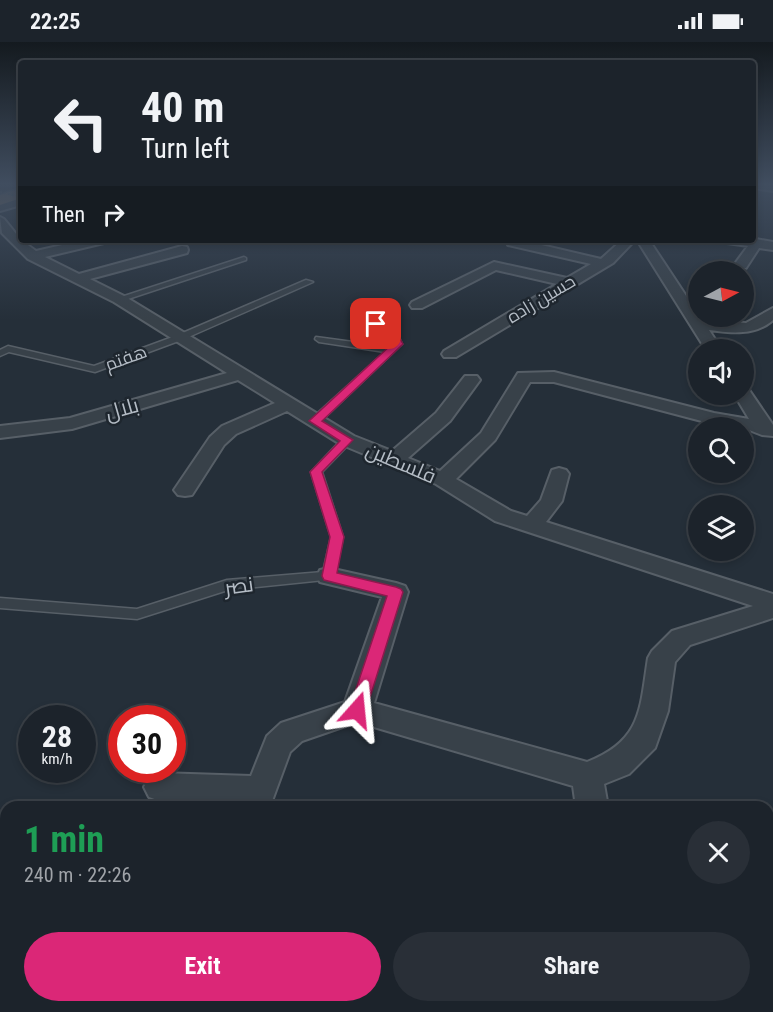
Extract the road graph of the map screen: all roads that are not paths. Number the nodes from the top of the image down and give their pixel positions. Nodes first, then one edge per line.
1 (23, 243) edge
2 (87, 243) edge
3 (516, 243) edge
4 (626, 243) edge
5 (645, 243) edge
6 (756, 243) joint
7 (773, 246) edge
8 (182, 250) dead end
9 (33, 256) junction
10 (244, 259) dead end
11 (744, 261) edge
12 (603, 263) junction
13 (78, 278) junction
14 (309, 282) dead end
15 (568, 283) junction
16 (119, 299) junction
17 (417, 305) dead end
18 (688, 309) edge
19 (773, 312) edge
20 (359, 313) dead end
21 (754, 325) edge
22 (722, 327) edge
23 (751, 327) edge
24 (181, 337) junction
25 (320, 339) dead end
26 (391, 350) junction
27 (0, 353) edge
28 (450, 354) dead end
29 (241, 374) junction
30 (471, 380) dead end
31 (288, 404) junction
32 (750, 405) edge
33 (315, 421) junction
34 (768, 430) edge
35 (0, 432) edge
36 (347, 440) junction
37 (394, 460) junction
38 (559, 474) dead end
39 (443, 480) junction
40 (185, 490) dead end
41 (532, 525) junction
42 (329, 576) junction
43 (0, 603) edge
44 (773, 603) edge
45 (773, 609) edge
46 (357, 710) junction
47 (586, 776) junction
48 (160, 787) dead end
49 (591, 801) edge

1 - 9 street, فلسطین
2 - 9 street
3 - 12 street
4 - 12 street, حسین زاده
5 - 18 street
6 - 7 street
6 - 11 street
8 - 13 street
9 - 13 street, فلسطین
10 - 16 lane
12 - 15 street, حسین زاده
13 - 16 street, فلسطین
14 - 24 lane, هفتم
15 - 17 street
15 - 28 street, حسین زاده
16 - 24 street, فلسطین
19 - 21 street
20 - 26 lane
22 - 23 street
24 - 27 lane, هفتم
24 - 29 street, فلسطین
25 - 26 lane
26 - 33 lane
29 - 31 street, فلسطین
29 - 35 street, بلال
30 - 37 street
31 - 33 street, فلسطین
31 - 40 street
32 - 34 street
33 - 36 street, فلسطین
34 - 39 street
36 - 37 street, فلسطین
36 - 42 lane
37 - 39 street, فلسطین
38 - 41 street
39 - 41 street, فلسطین
41 - 44 street, فلسطین
42 - 43 lane, نصر
42 - 46 street
45 - 47 street
46 - 47 street
46 - 48 street
47 - 49 street

